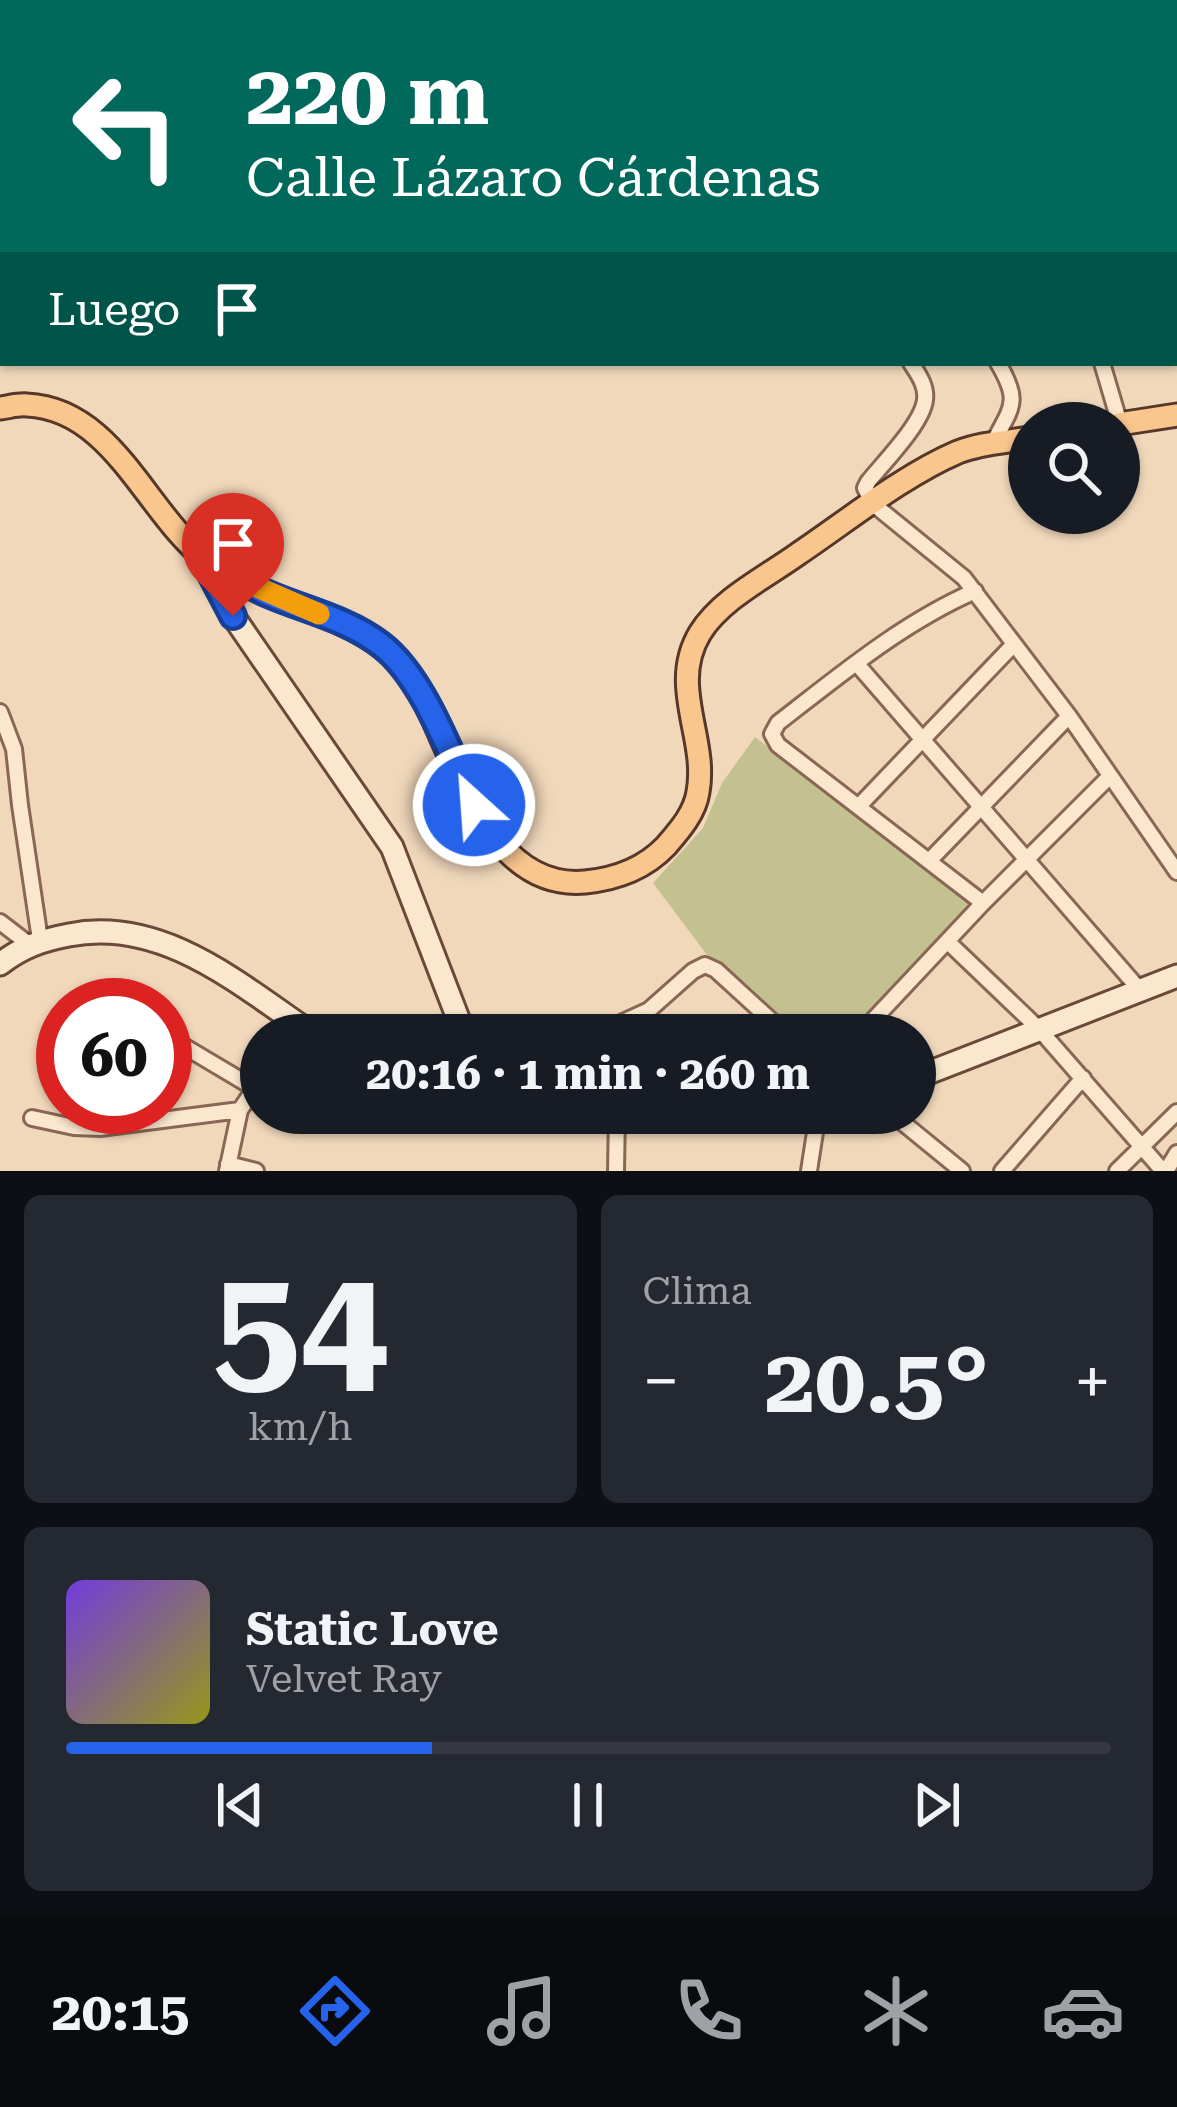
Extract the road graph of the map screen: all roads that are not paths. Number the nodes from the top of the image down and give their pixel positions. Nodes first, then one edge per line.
1 (913, 366) edge
2 (999, 366) edge
3 (1103, 366) edge
4 (1113, 402) edge
5 (0, 408) edge
6 (1177, 415) edge
7 (1140, 421) edge
8 (1008, 441) edge
9 (993, 443) junction
10 (872, 503) junction
11 (202, 557) junction
12 (975, 591) junction
13 (1014, 644) junction
14 (857, 664) junction
15 (0, 712) edge
16 (1069, 716) junction
17 (921, 738) junction
18 (14, 748) junction
19 (0, 758) edge
20 (1110, 776) junction
21 (859, 806) junction
22 (981, 806) junction
23 (1027, 860) junction
24 (929, 861) junction
25 (1177, 872) edge
26 (983, 903) junction
27 (0, 922) edge
28 (35, 942) junction
29 (948, 942) junction
30 (0, 964) edge
31 (1177, 976) edge
32 (1139, 989) junction
33 (283, 1014) edge
34 (456, 1014) edge
35 (640, 1014) edge
36 (764, 1014) edge
37 (879, 1014) edge
38 (1040, 1029) junction
39 (192, 1051) edge
40 (936, 1070) edge
41 (240, 1076) edge
42 (1083, 1078) junction
43 (240, 1110) joint
44 (1177, 1112) edge
45 (32, 1118) dead end
46 (617, 1134) edge
47 (815, 1134) edge
48 (917, 1134) edge
49 (1141, 1145) junction
50 (1177, 1153) edge
51 (228, 1167) edge
52 (256, 1171) edge
53 (616, 1171) edge
54 (809, 1171) edge
55 (962, 1171) edge
56 (1002, 1171) edge
57 (1117, 1171) edge
58 (1164, 1171) edge

1 - 10 street
2 - 9 street
3 - 4 street
5 - 11 main road
6 - 7 main road
8 - 9 main road
9 - 10 main road
10 - 11 main road
10 - 12 street
11 - 34 street
12 - 13 street
12 - 14 street
13 - 16 street
13 - 17 street
14 - 17 street
14 - 21 street
15 - 18 street
16 - 20 street
16 - 22 street
17 - 21 street
17 - 22 street
18 - 19 street
18 - 28 street
20 - 23 street
20 - 25 street
21 - 24 street
22 - 23 street
22 - 24 street
23 - 26 street
23 - 32 street
24 - 26 street
26 - 29 street
27 - 28 street
28 - 30 street
28 - 33 street
29 - 37 street
29 - 38 street
31 - 32 street
32 - 38 street
35 - 36 street
38 - 40 street
38 - 42 street
39 - 41 street
42 - 49 street
42 - 56 street
43 - 45 street
43 - 51 street
44 - 49 street
46 - 53 street
47 - 54 street
48 - 55 street
49 - 57 street
49 - 58 street
50 - 58 street
51 - 52 street

